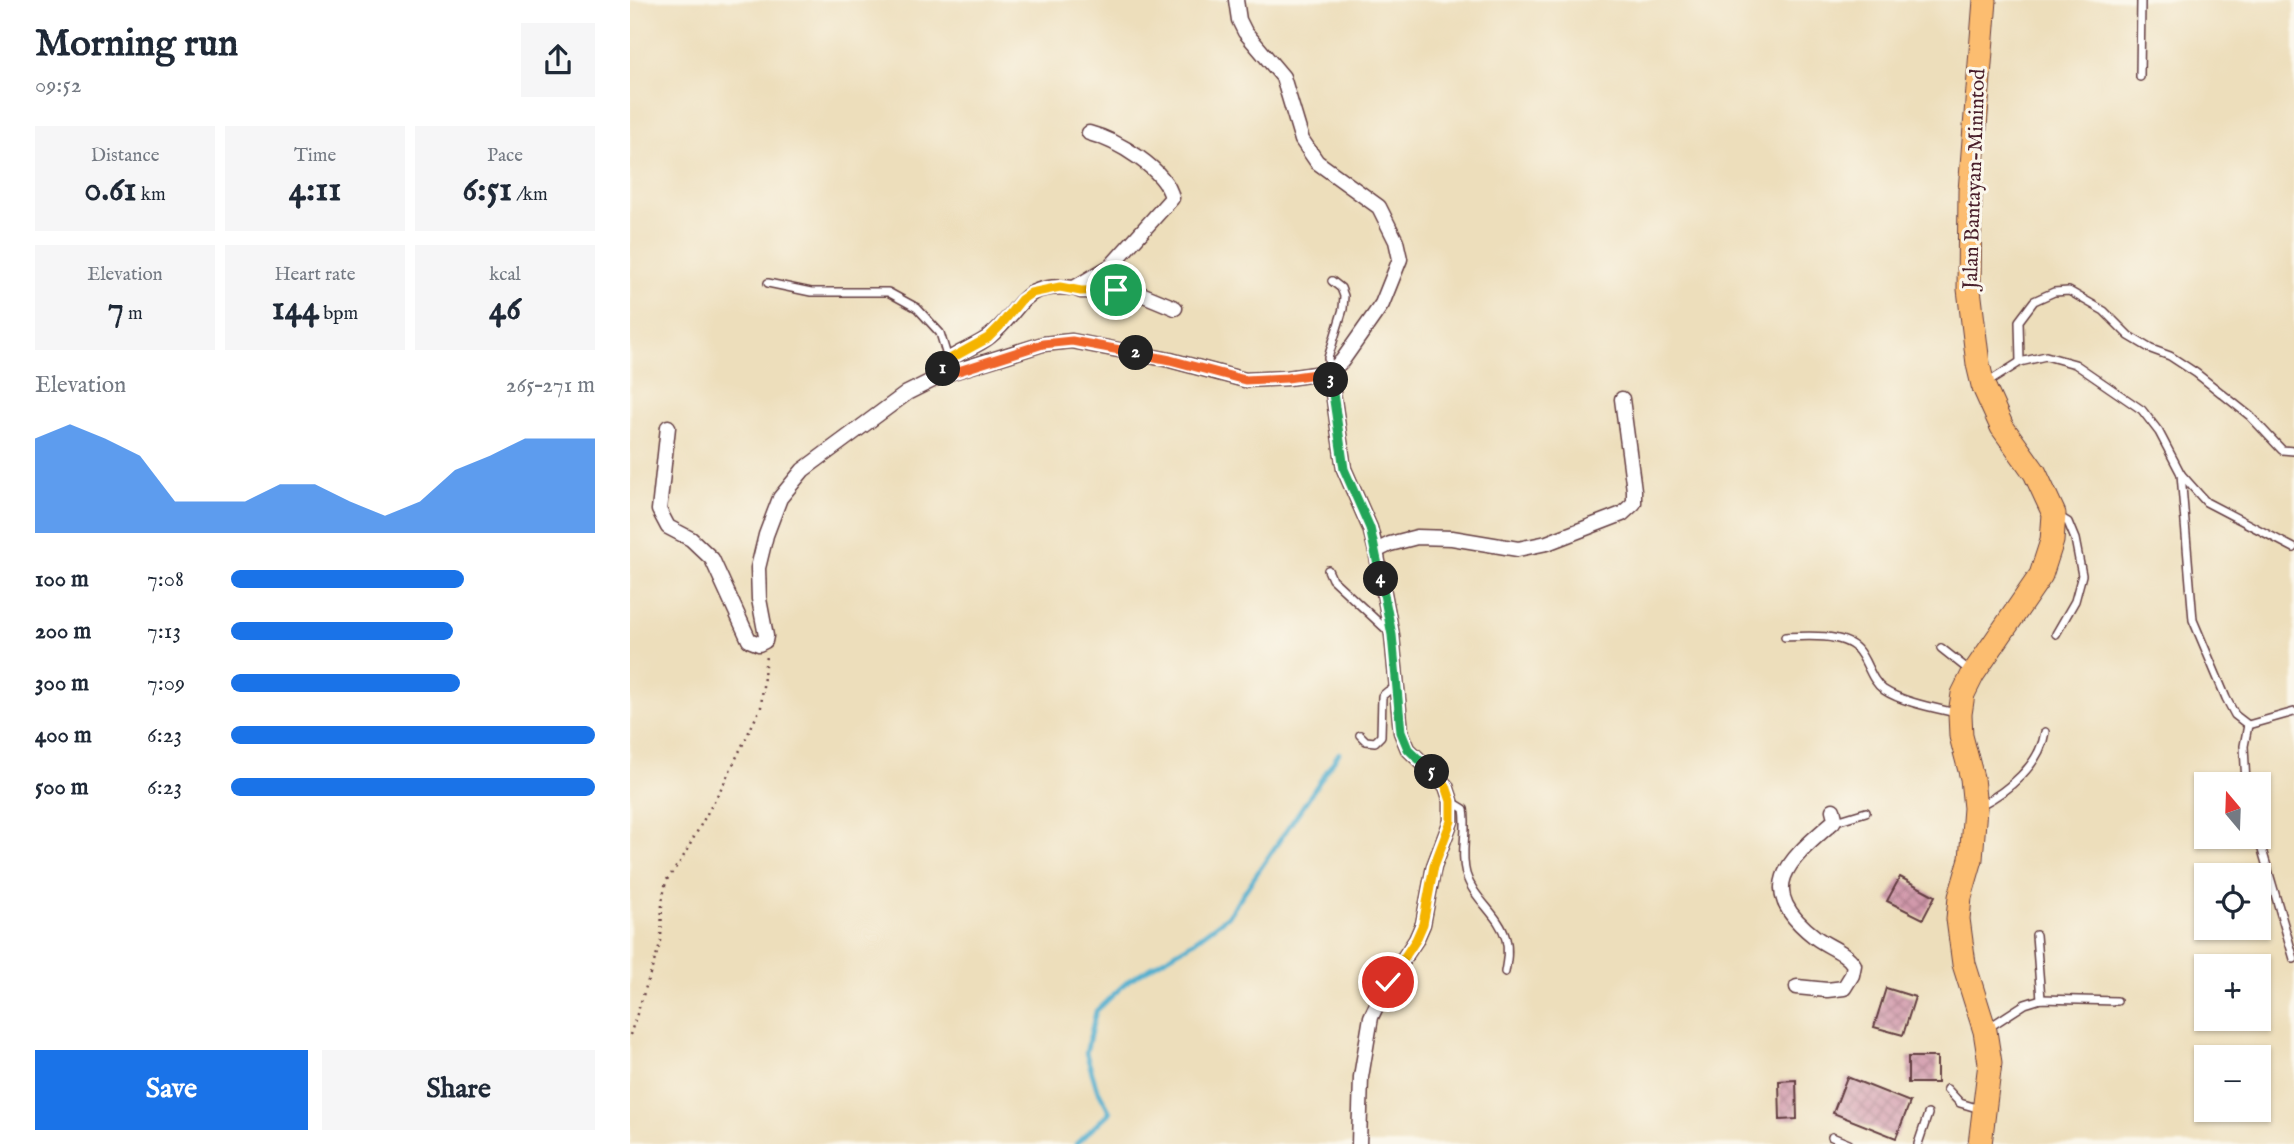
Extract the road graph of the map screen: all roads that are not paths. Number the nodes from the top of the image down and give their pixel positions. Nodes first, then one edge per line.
1 (1236, 0) edge
2 (1986, 0) edge
3 (2141, 0) edge
4 (2140, 77) dead end
5 (1089, 133) dead end
6 (1332, 281) dead end
7 (768, 283) dead end
8 (1074, 288) junction
9 (1175, 308) dead end
10 (948, 360) junction
11 (2020, 362) junction
12 (1330, 372) junction
13 (943, 376) junction
14 (1983, 385) junction
15 (1622, 399) dead end
16 (668, 427) dead end
17 (2294, 452) edge
18 (2181, 474) junction
19 (2054, 513) junction
20 (2294, 548) edge
21 (1376, 551) junction
22 (1328, 570) dead end
23 (2056, 634) dead end
24 (1392, 635) junction
25 (1785, 637) dead end
26 (1941, 648) dead end
27 (1973, 674) junction
28 (1397, 688) junction
29 (2294, 712) edge
30 (1960, 714) junction
31 (2248, 724) junction
32 (2045, 732) dead end
33 (1360, 735) dead end
34 (2246, 772) edge
35 (1451, 801) junction
36 (1975, 808) junction
37 (1866, 812) dead end
38 (1833, 816) joint
39 (2263, 849) edge
40 (2036, 935) dead end
41 (2294, 959) edge
42 (1505, 972) dead end
43 (1797, 987) dead end
44 (2041, 999) junction
45 (2117, 1001) dead end
46 (1985, 1031) junction
47 (1947, 1089) dead end
48 (1984, 1110) junction
49 (1928, 1114) dead end
50 (1832, 1137) dead end
51 (1359, 1144) edge
52 (1849, 1144) edge
53 (1918, 1144) edge
54 (1980, 1144) edge

1 - 12 street
2 - 14 main road, Jalan Bantayan-Minintod
3 - 4 lane
5 - 8 street
6 - 12 lane
7 - 10 lane
8 - 9 street
8 - 10 street
10 - 13 street
11 - 14 lane
11 - 17 lane
11 - 18 lane
12 - 13 street
12 - 21 street
13 - 16 street
14 - 19 main road, Jalan Bantayan-Minintod
15 - 21 street
18 - 20 lane
18 - 31 lane
19 - 23 lane
19 - 27 main road
21 - 24 street
22 - 24 lane
24 - 28 street
25 - 30 lane
26 - 27 lane
27 - 30 main road
28 - 33 lane
28 - 35 street
29 - 31 lane
30 - 36 main road
31 - 34 lane
32 - 36 lane
35 - 42 lane
35 - 51 street
36 - 46 main road
37 - 38 lane
38 - 43 street
39 - 41 lane
40 - 44 lane
44 - 45 lane
44 - 46 lane
46 - 48 main road
47 - 48 lane
48 - 54 main road
49 - 53 lane
50 - 52 lane

